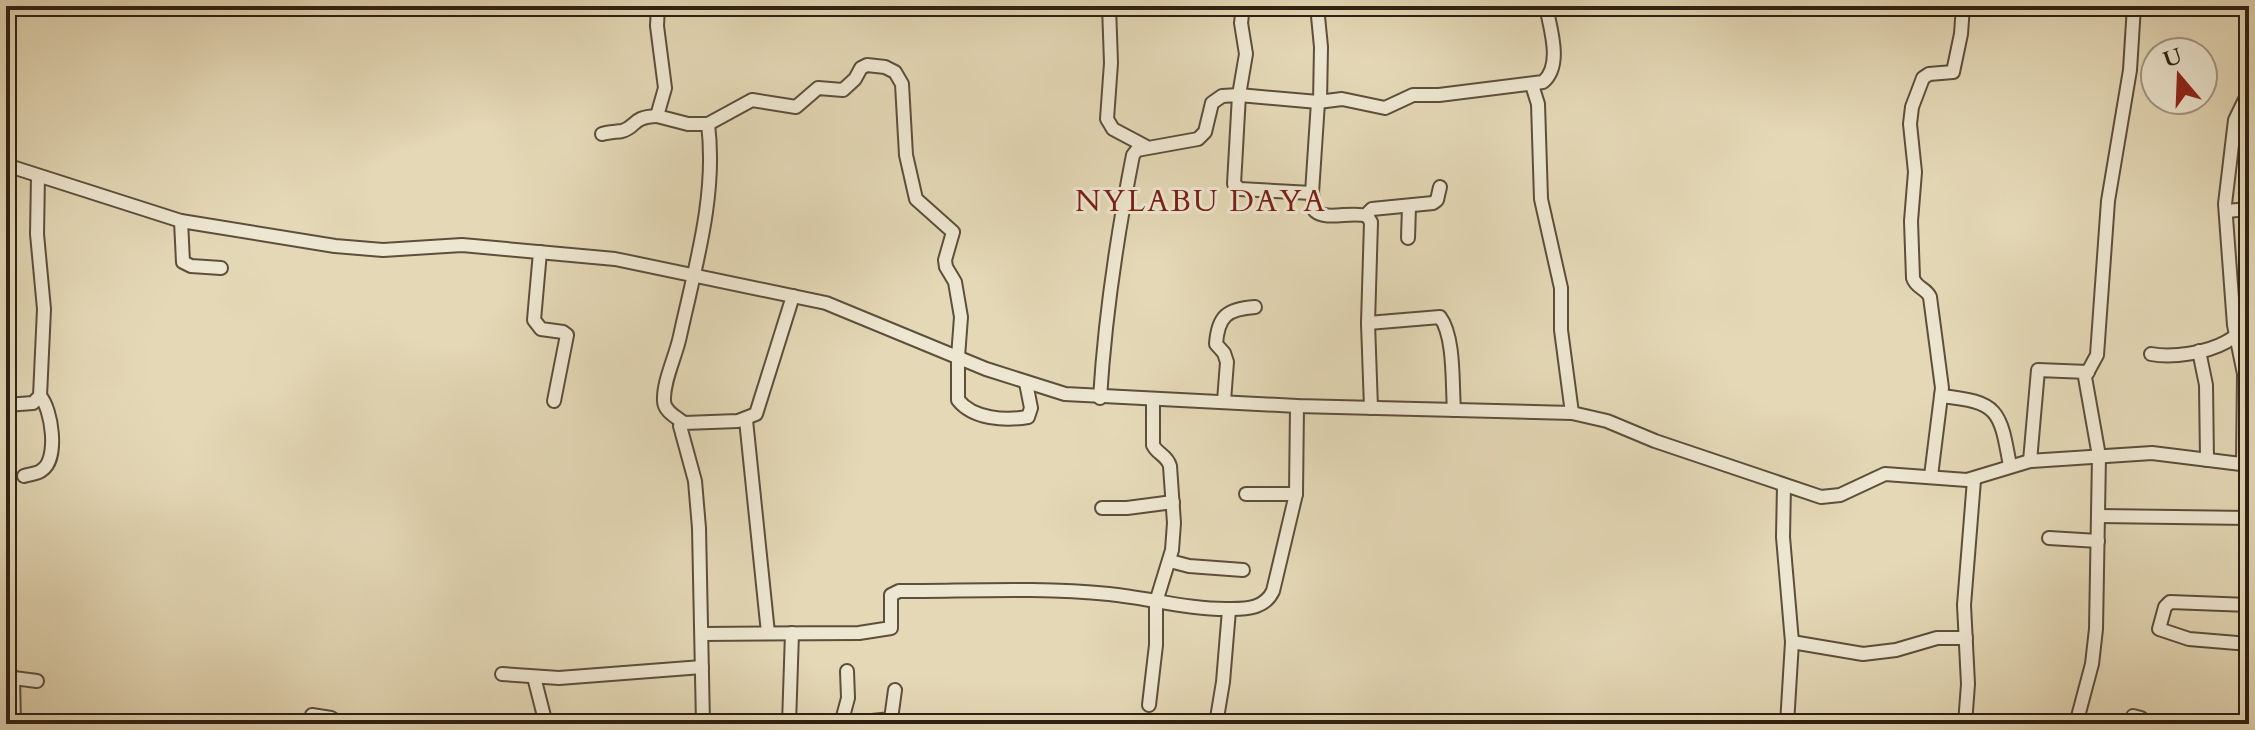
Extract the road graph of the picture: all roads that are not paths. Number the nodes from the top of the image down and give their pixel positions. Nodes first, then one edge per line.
1 (658, 6) edge
2 (1109, 6) edge
3 (1243, 6) edge
4 (1317, 6) edge
5 (1546, 6) edge
6 (1963, 6) edge
7 (2134, 6) edge
8 (1532, 85) junction
9 (2249, 91) edge
10 (1239, 95) junction
11 (1319, 102) junction
12 (657, 116) junction
13 (708, 124) junction
14 (602, 134) dead end
15 (1145, 146) junction
16 (6, 165) edge
17 (38, 176) junction
18 (1440, 187) dead end
19 (1312, 193) junction
20 (1409, 206) junction
21 (2249, 209) edge
22 (2226, 211) junction
23 (1366, 215) junction
24 (181, 221) junction
25 (1408, 238) dead end
26 (540, 252) junction
27 (221, 268) dead end
28 (694, 277) junction
29 (793, 296) junction
30 (1255, 307) dead end
31 (1368, 323) junction
32 (2242, 333) edge
33 (2199, 351) junction
34 (2151, 354) dead end
35 (958, 357) junction
36 (2246, 361) edge
37 (2088, 372) junction
38 (1026, 383) junction
39 (40, 396) junction
40 (1941, 396) junction
41 (1100, 398) junction
42 (1153, 400) junction
43 (554, 401) dead end
44 (1224, 401) junction
45 (6, 405) edge
46 (1297, 406) junction
47 (1371, 408) junction
48 (1454, 410) junction
49 (1572, 413) junction
50 (746, 420) junction
51 (684, 423) junction
52 (2099, 456) junction
53 (2207, 460) junction
54 (2030, 461) junction
55 (2246, 464) edge
56 (2010, 466) junction
57 (24, 476) dead end
58 (1931, 476) junction
59 (1974, 480) junction
60 (1784, 485) junction
61 (1246, 494) dead end
62 (1296, 494) junction
63 (1173, 502) junction
64 (1102, 508) dead end
65 (2099, 516) junction
66 (2249, 518) edge
67 (2049, 538) dead end
68 (2098, 541) junction
69 (1170, 561) junction
70 (1243, 570) dead end
71 (1156, 602) junction
72 (2249, 605) edge
73 (1229, 610) junction
74 (768, 633) junction
75 (792, 633) junction
76 (702, 634) junction
77 (1966, 638) junction
78 (1792, 642) junction
79 (2249, 644) edge
80 (702, 667) junction
81 (847, 671) dead end
82 (502, 674) dead end
83 (2249, 674) edge
84 (10, 677) edge
85 (534, 677) junction
86 (37, 681) dead end
87 (895, 690) dead end
88 (1149, 705) dead end
89 (312, 715) dead end
90 (14, 724) edge
91 (340, 724) edge
92 (546, 724) edge
93 (703, 724) edge
94 (789, 724) edge
95 (842, 724) edge
96 (1216, 724) edge
97 (1787, 724) edge
98 (1965, 724) edge
99 (2076, 724) edge
100 (2245, 724) edge

1 - 12 street
2 - 15 street
3 - 10 street
4 - 11 street
5 - 8 street
6 - 40 street
7 - 37 street
8 - 11 street
8 - 49 street
9 - 22 street
10 - 11 street
10 - 15 street
10 - 19 street
11 - 19 street
12 - 13 street
12 - 14 street
13 - 28 street
13 - 35 street
15 - 41 street
16 - 17 street
17 - 24 street
17 - 39 street
18 - 20 street
19 - 23 street
20 - 23 street
20 - 25 street
21 - 22 street
22 - 32 street
23 - 31 street
24 - 26 street
24 - 27 street
26 - 28 street
26 - 43 street
28 - 29 street
28 - 51 street
29 - 35 street
29 - 50 street
30 - 44 street
31 - 47 street
31 - 48 street
32 - 33 street
32 - 36 street
33 - 34 street
33 - 53 street
35 - 38 street
35 - 38 street
36 - 55 street
37 - 52 street
37 - 54 street
38 - 41 street
39 - 45 street
39 - 57 street
40 - 56 street
40 - 58 street
41 - 42 street
42 - 44 street
42 - 63 street
44 - 46 street
46 - 47 street
46 - 62 street
47 - 48 street
48 - 49 street
49 - 60 street
50 - 51 street
50 - 74 street
51 - 76 street
52 - 53 street
52 - 54 street
52 - 65 street
53 - 55 street
54 - 56 street
56 - 59 street
58 - 59 street
58 - 60 street
59 - 77 street
60 - 78 street
61 - 62 street
62 - 73 street
63 - 64 street
63 - 69 street
65 - 66 street
65 - 68 street
67 - 68 street
68 - 99 street
69 - 70 street
69 - 71 street
71 - 73 street
71 - 75 street
71 - 88 street
72 - 79 street
73 - 96 street
74 - 75 street
74 - 76 street
75 - 94 street
76 - 80 street
77 - 78 street
77 - 98 street
78 - 97 street
80 - 85 street
80 - 93 street
81 - 95 street
82 - 85 street
83 - 100 street
84 - 86 street
84 - 90 street
85 - 92 street
87 - 95 street
89 - 91 street

